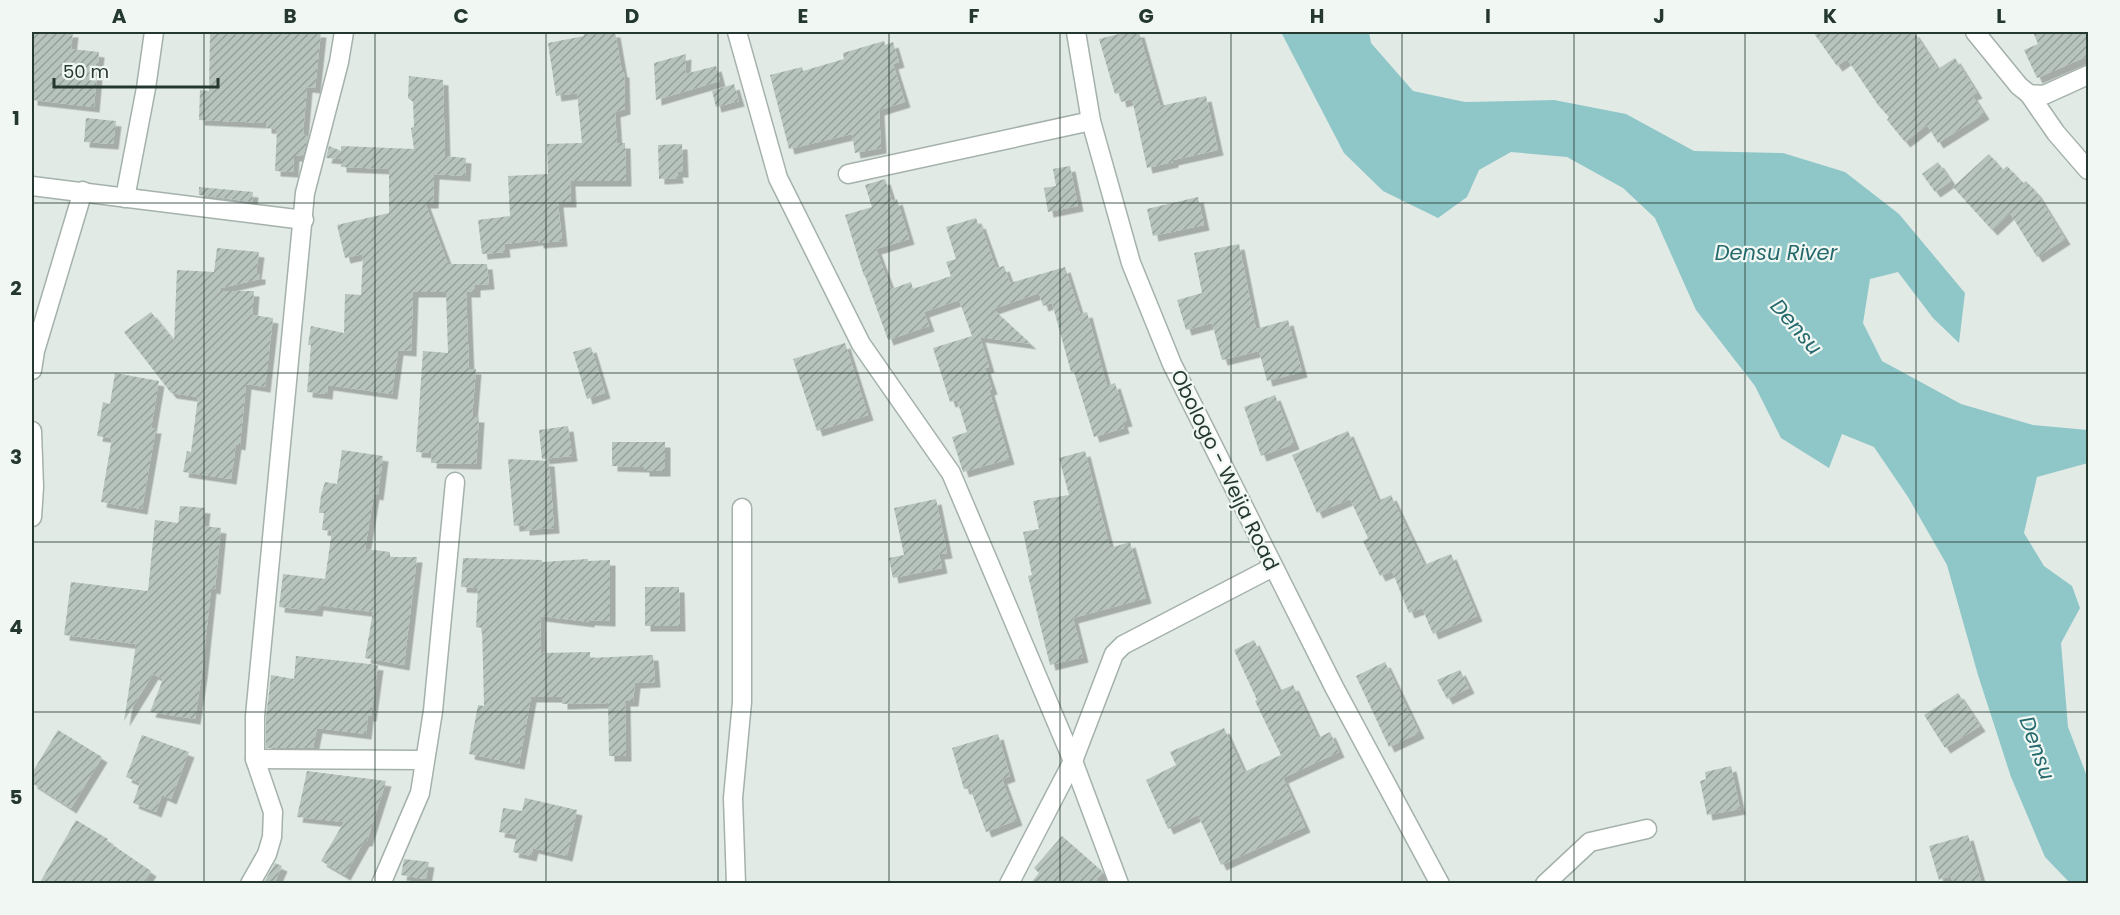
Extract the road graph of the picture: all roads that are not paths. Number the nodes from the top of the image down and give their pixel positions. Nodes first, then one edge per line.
1 (154, 32) edge
2 (344, 32) edge
3 (737, 32) edge
4 (1076, 32) edge
5 (1975, 32) edge
6 (2088, 75) edge
7 (2029, 94) junction
8 (1091, 121) junction
9 (2088, 170) edge
10 (848, 174) dead end
11 (32, 186) edge
12 (83, 191) junction
13 (125, 198) junction
14 (304, 220) junction
15 (32, 370) edge
16 (32, 430) edge
17 (454, 482) dead end
18 (742, 508) dead end
19 (32, 518) edge
20 (1273, 567) junction
21 (255, 759) junction
22 (424, 760) junction
23 (1073, 761) junction
24 (1647, 829) dead end
25 (250, 884) edge
26 (381, 884) edge
27 (736, 884) edge
28 (1009, 884) edge
29 (1119, 884) edge
30 (1440, 884) edge
31 (1545, 884) edge

1 - 13 street
2 - 14 street
3 - 23 street
4 - 8 street, Obologo - Weija Road
5 - 7 street
6 - 7 street
7 - 9 street
8 - 10 street
8 - 20 street, Obologo - Weija Road
11 - 12 street
12 - 13 street
12 - 15 street
13 - 14 street
14 - 21 street
16 - 19 street
17 - 22 street
18 - 27 street
20 - 23 street
20 - 30 street, Obologo - Weija Road
21 - 22 street
21 - 25 street
22 - 26 street
23 - 28 street
23 - 29 street
24 - 31 street

